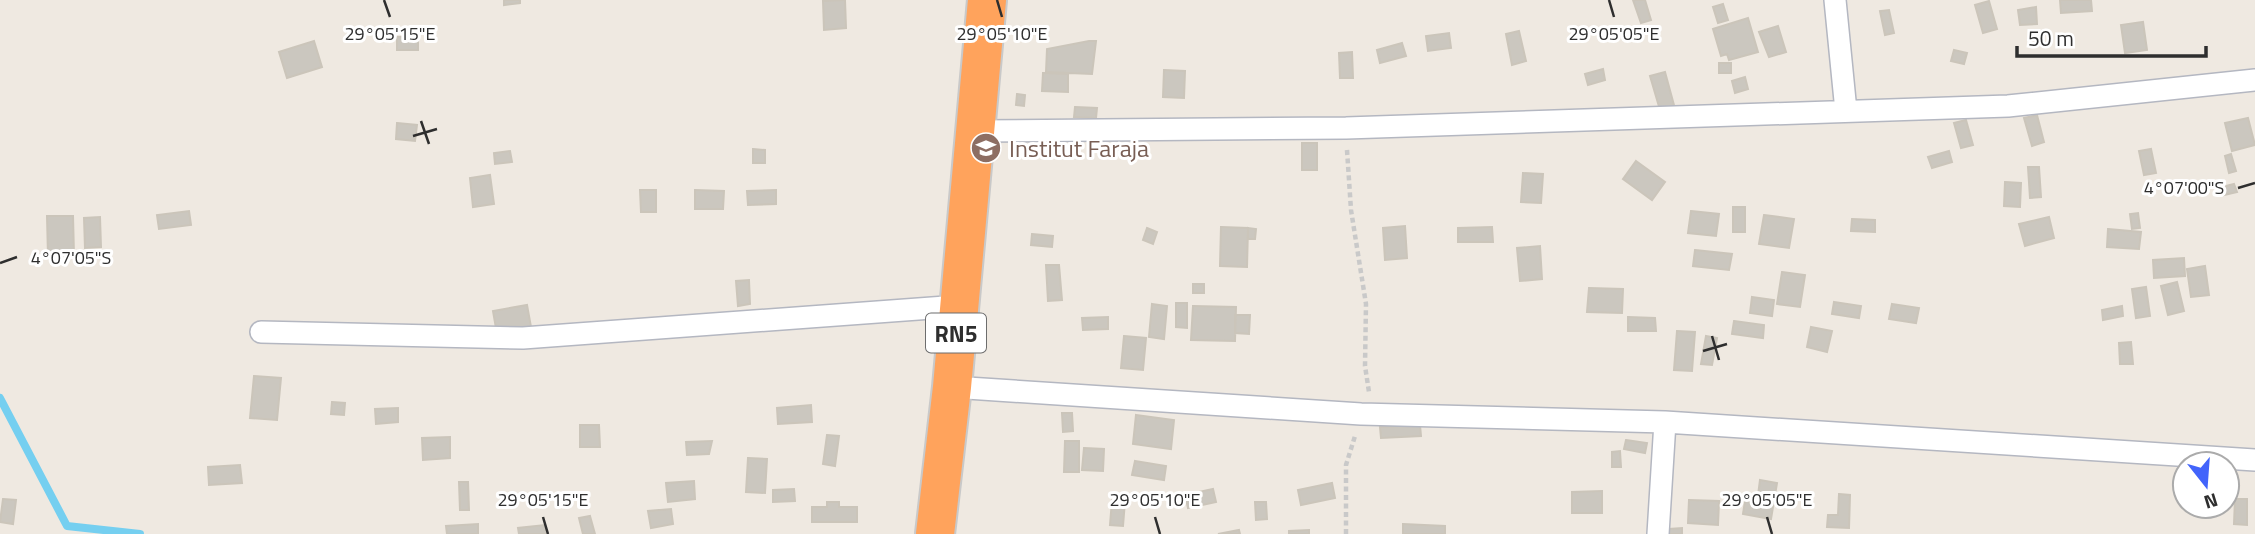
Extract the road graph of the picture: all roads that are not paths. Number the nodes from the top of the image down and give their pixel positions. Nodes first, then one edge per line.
1 (986, 0) edge
2 (1835, 0) edge
3 (2255, 80) edge
4 (1846, 111) junction
5 (974, 131) junction
6 (958, 306) junction
7 (261, 332) dead end
8 (952, 387) junction
9 (1665, 422) junction
10 (2255, 460) edge
11 (935, 534) edge
12 (1658, 534) edge

1 - 5 highway, RN5
2 - 4 street
3 - 4 street
4 - 5 street
5 - 6 highway, RN5
6 - 7 street
6 - 8 highway, RN5
8 - 9 street
8 - 11 highway, RN5
9 - 10 street
9 - 12 street

